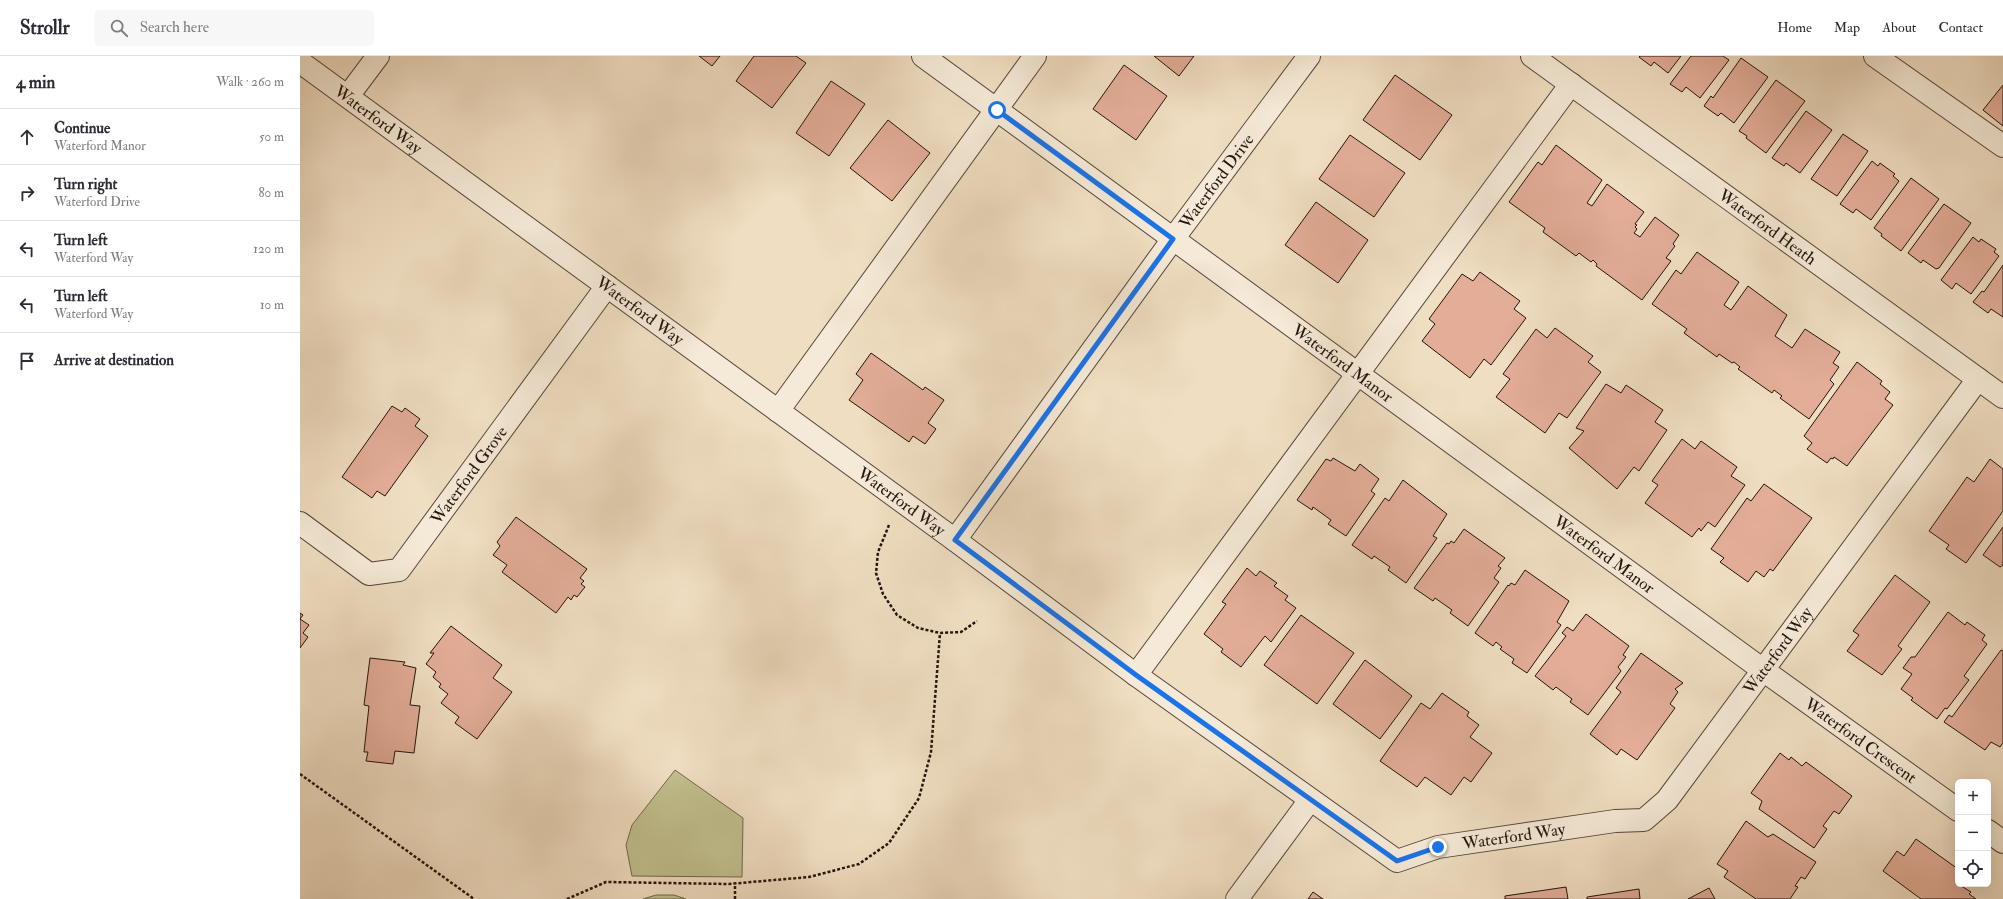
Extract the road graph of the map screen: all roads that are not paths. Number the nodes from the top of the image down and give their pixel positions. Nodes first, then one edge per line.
1 (378, 56) edge
2 (923, 56) edge
3 (1035, 56) edge
4 (1309, 56) edge
5 (1532, 56) edge
6 (1875, 56) edge
7 (300, 62) edge
8 (1571, 84) junction
9 (348, 96) junction
10 (997, 110) junction
11 (2003, 146) edge
12 (1173, 239) junction
13 (607, 286) junction
14 (1358, 375) junction
15 (1978, 379) junction
16 (2003, 397) edge
17 (778, 411) junction
18 (300, 523) edge
19 (955, 540) junction
20 (1763, 670) junction
21 (1136, 675) junction
22 (1310, 800) junction
23 (1955, 808) edge
24 (1991, 833) edge
25 (2003, 842) edge
26 (1237, 899) edge

1 - 9 street
2 - 10 street, Waterford Manor
3 - 10 street
4 - 12 street, Waterford Drive
5 - 8 street, Waterford Heath
6 - 11 street
7 - 9 street, Waterford Way
8 - 14 street
8 - 15 street, Waterford Heath
9 - 13 street, Waterford Way
10 - 12 street, Waterford Manor
10 - 17 street
12 - 14 street, Waterford Manor
12 - 19 street, Waterford Drive
13 - 17 street, Waterford Way
13 - 18 street, Waterford Grove
14 - 20 street, Waterford Manor
14 - 21 street
15 - 16 street, Waterford Heath
15 - 20 street, Waterford Way
17 - 19 street, Waterford Way
19 - 21 street, Waterford Way
20 - 22 street, Waterford Way
20 - 23 street, Waterford Crescent
21 - 22 street, Waterford Way
22 - 26 street
24 - 25 street

